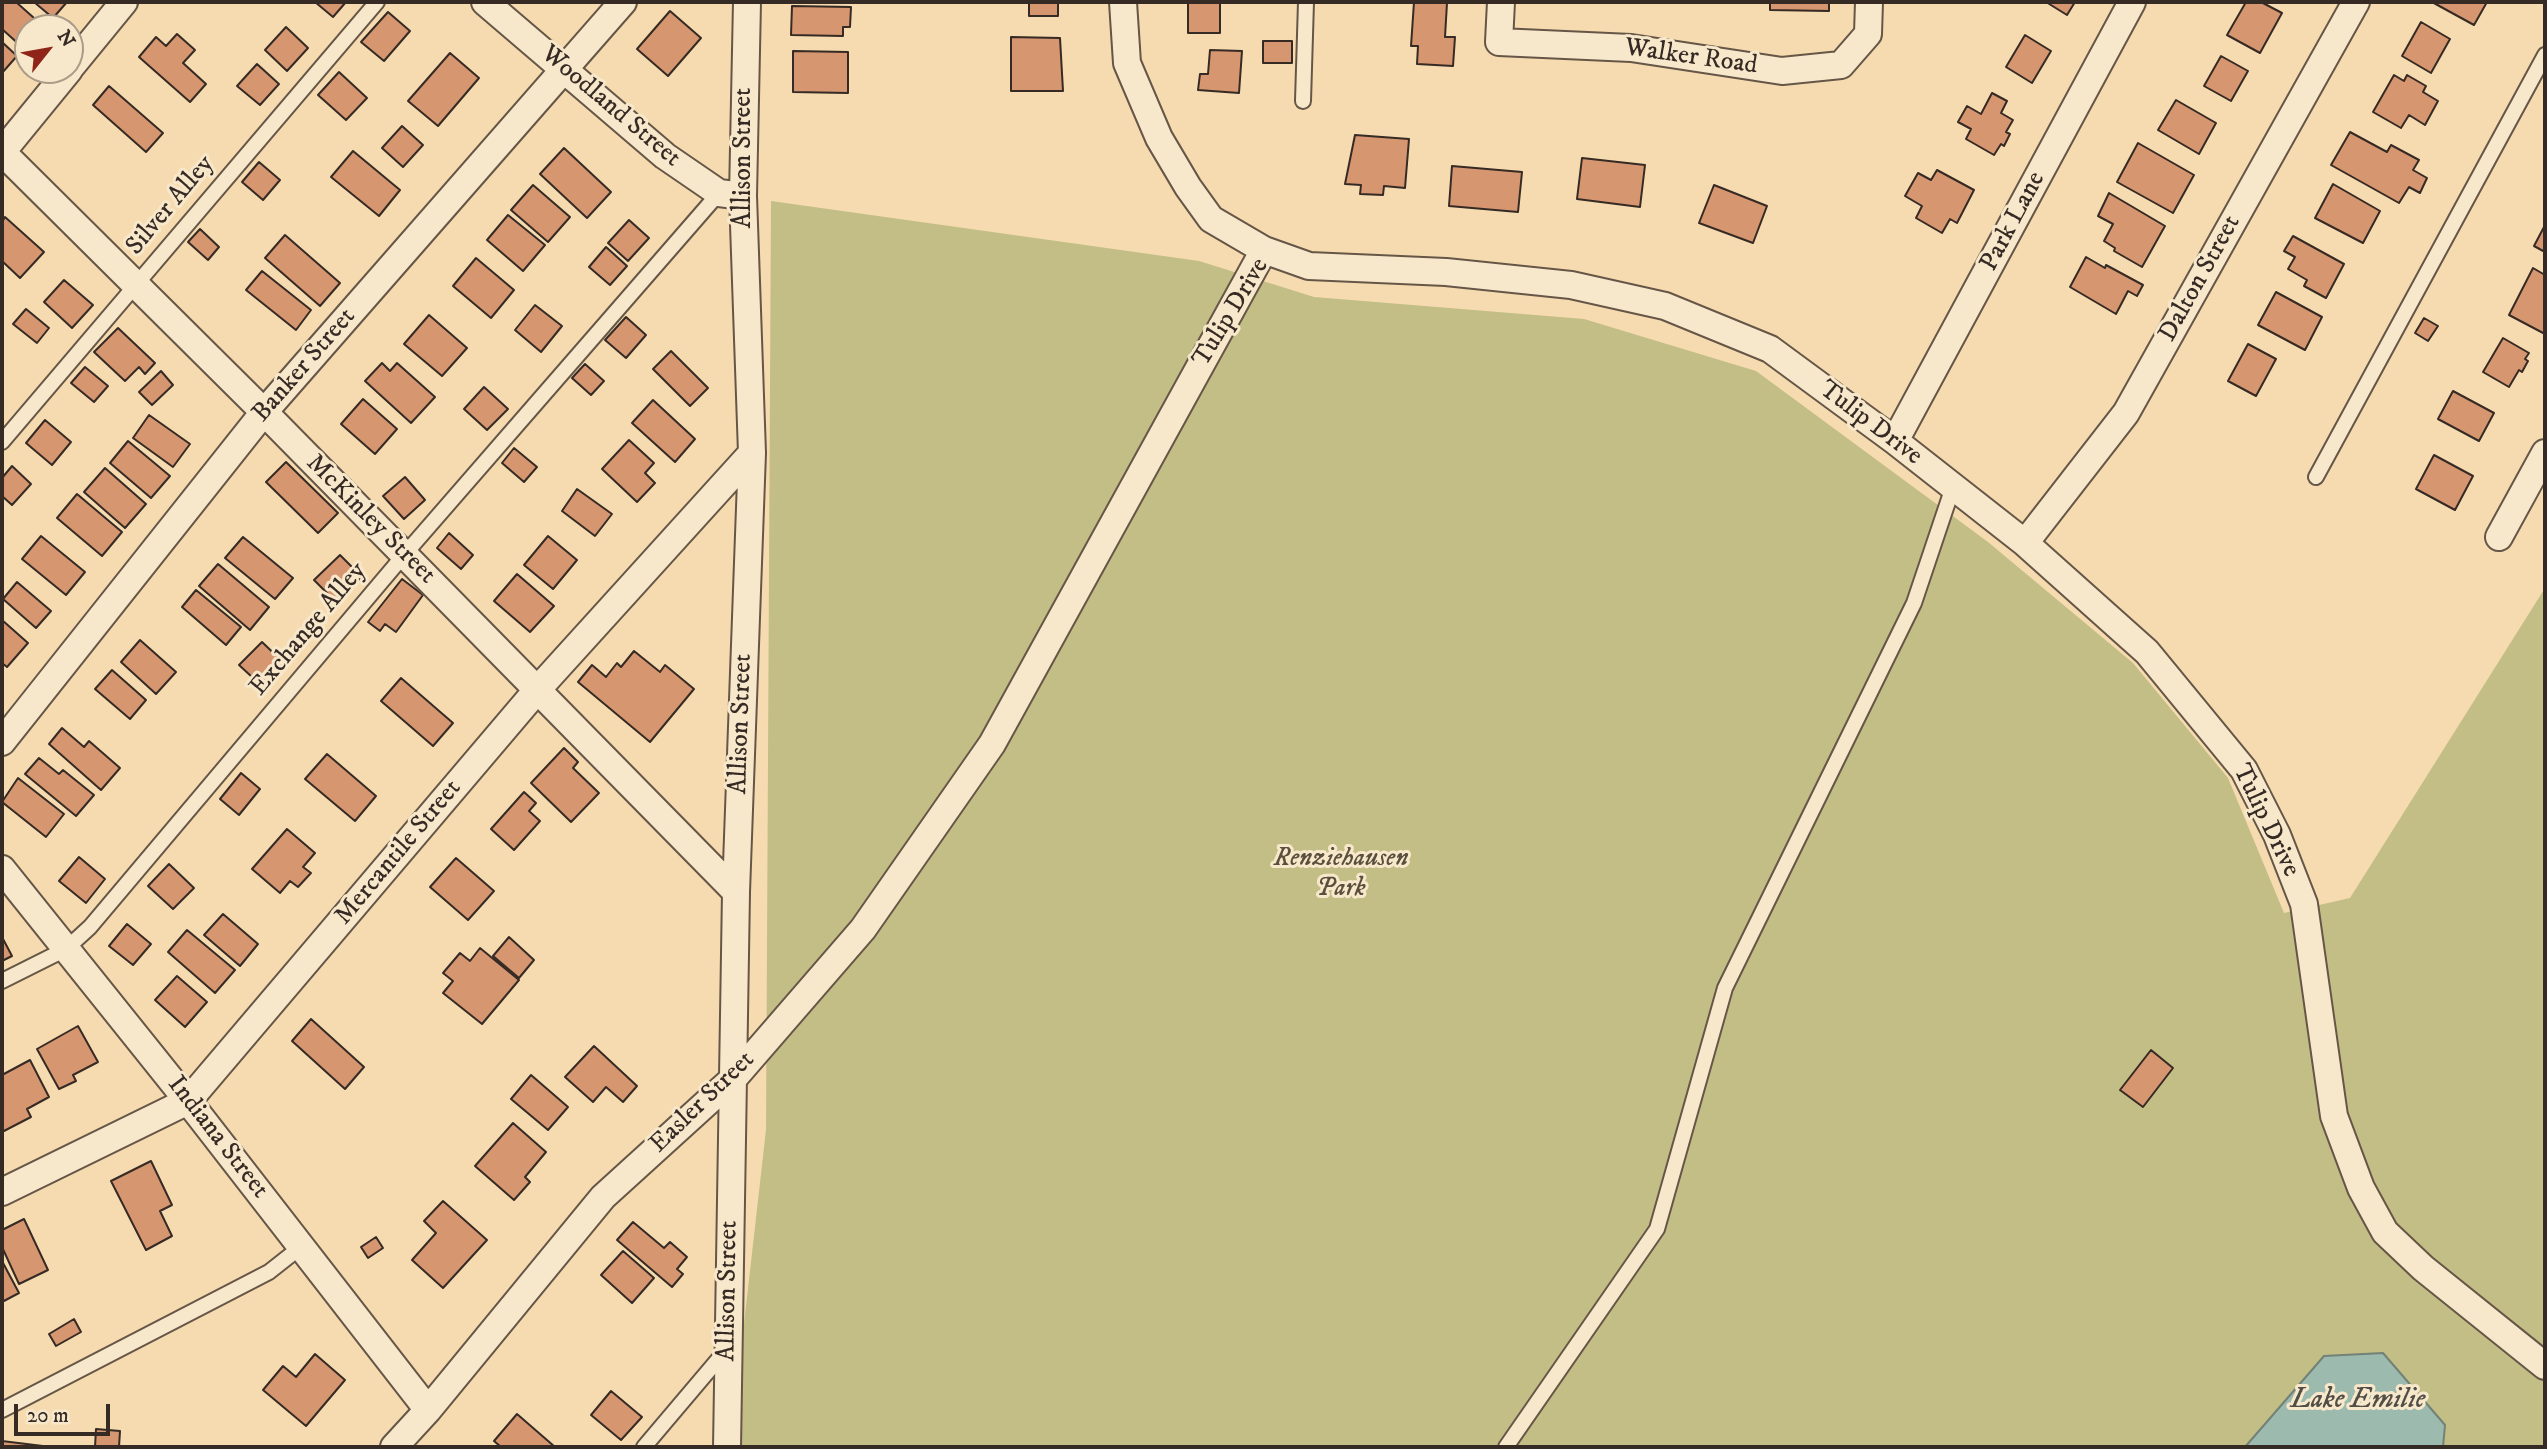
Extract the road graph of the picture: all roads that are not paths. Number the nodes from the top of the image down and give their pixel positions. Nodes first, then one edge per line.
1 (124, 2) edge
2 (377, 2) edge
3 (485, 2) edge
4 (623, 2) edge
5 (747, 2) edge
6 (1124, 2) edge
7 (1306, 2) edge
8 (1501, 2) edge
9 (1869, 2) edge
10 (2132, 2) edge
11 (2356, 2) edge
12 (84, 51) edge
13 (2545, 55) edge
14 (563, 70) junction
15 (57, 84) edge
16 (1303, 101) dead end
17 (2, 152) edge
18 (731, 195) junction
19 (1264, 250) junction
20 (136, 285) junction
21 (264, 412) junction
22 (1895, 441) junction
23 (2, 442) edge
24 (752, 453) junction
25 (2545, 453) edge
26 (2316, 477) dead end
27 (1953, 486) junction
28 (2499, 537) dead end
29 (2025, 543) junction
30 (404, 555) junction
31 (538, 689) junction
32 (2, 742) edge
33 (992, 744) joint
34 (2, 869) edge
35 (736, 892) junction
36 (65, 949) junction
37 (2, 981) edge
38 (734, 1078) junction
39 (188, 1101) junction
40 (2, 1192) edge
41 (302, 1246) junction
42 (728, 1348) junction
43 (2545, 1366) edge
44 (2, 1410) edge
45 (428, 1410) junction
46 (394, 1447) edge
47 (644, 1447) edge
48 (727, 1447) edge
49 (1506, 1447) edge

1 - 12 street
2 - 20 lane, Silver Alley
3 - 14 street, Woodland Street
4 - 14 street, Banker Street
5 - 18 street, Allison Street
6 - 19 street
7 - 16 lane
8 - 9 street, Walker Road
10 - 22 street, Park Lane
11 - 29 street, Dalton Street
13 - 26 lane
14 - 18 street, Woodland Street
14 - 21 street, Banker Street
15 - 17 street
17 - 20 street, McKinley Street
18 - 24 street, Allison Street
18 - 30 lane, Exchange Alley
19 - 22 street, Tulip Drive
19 - 33 street, Tulip Drive
20 - 21 street, McKinley Street
20 - 23 lane, Silver Alley
21 - 30 street, McKinley Street
21 - 32 street, Banker Street
22 - 27 street, Tulip Drive
24 - 31 street, Mercantile Street
24 - 35 street, Allison Street
25 - 28 street
27 - 29 street, Tulip Drive
27 - 49 lane
29 - 43 street, Tulip Drive
30 - 31 street, McKinley Street
30 - 36 lane, Exchange Alley
31 - 35 street, McKinley Street
31 - 39 street, Mercantile Street
33 - 38 street, Easler Street
34 - 36 street, Indiana Street
35 - 38 street, Allison Street
36 - 37 lane, Exchange Alley
36 - 39 street, Indiana Street
38 - 42 street, Allison Street
38 - 45 street, Easler Street
39 - 40 street, Mercantile Street
39 - 41 street, Indiana Street
41 - 44 lane
41 - 45 street, Indiana Street
42 - 47 lane
42 - 48 street, Allison Street
45 - 46 street, Easler Street

